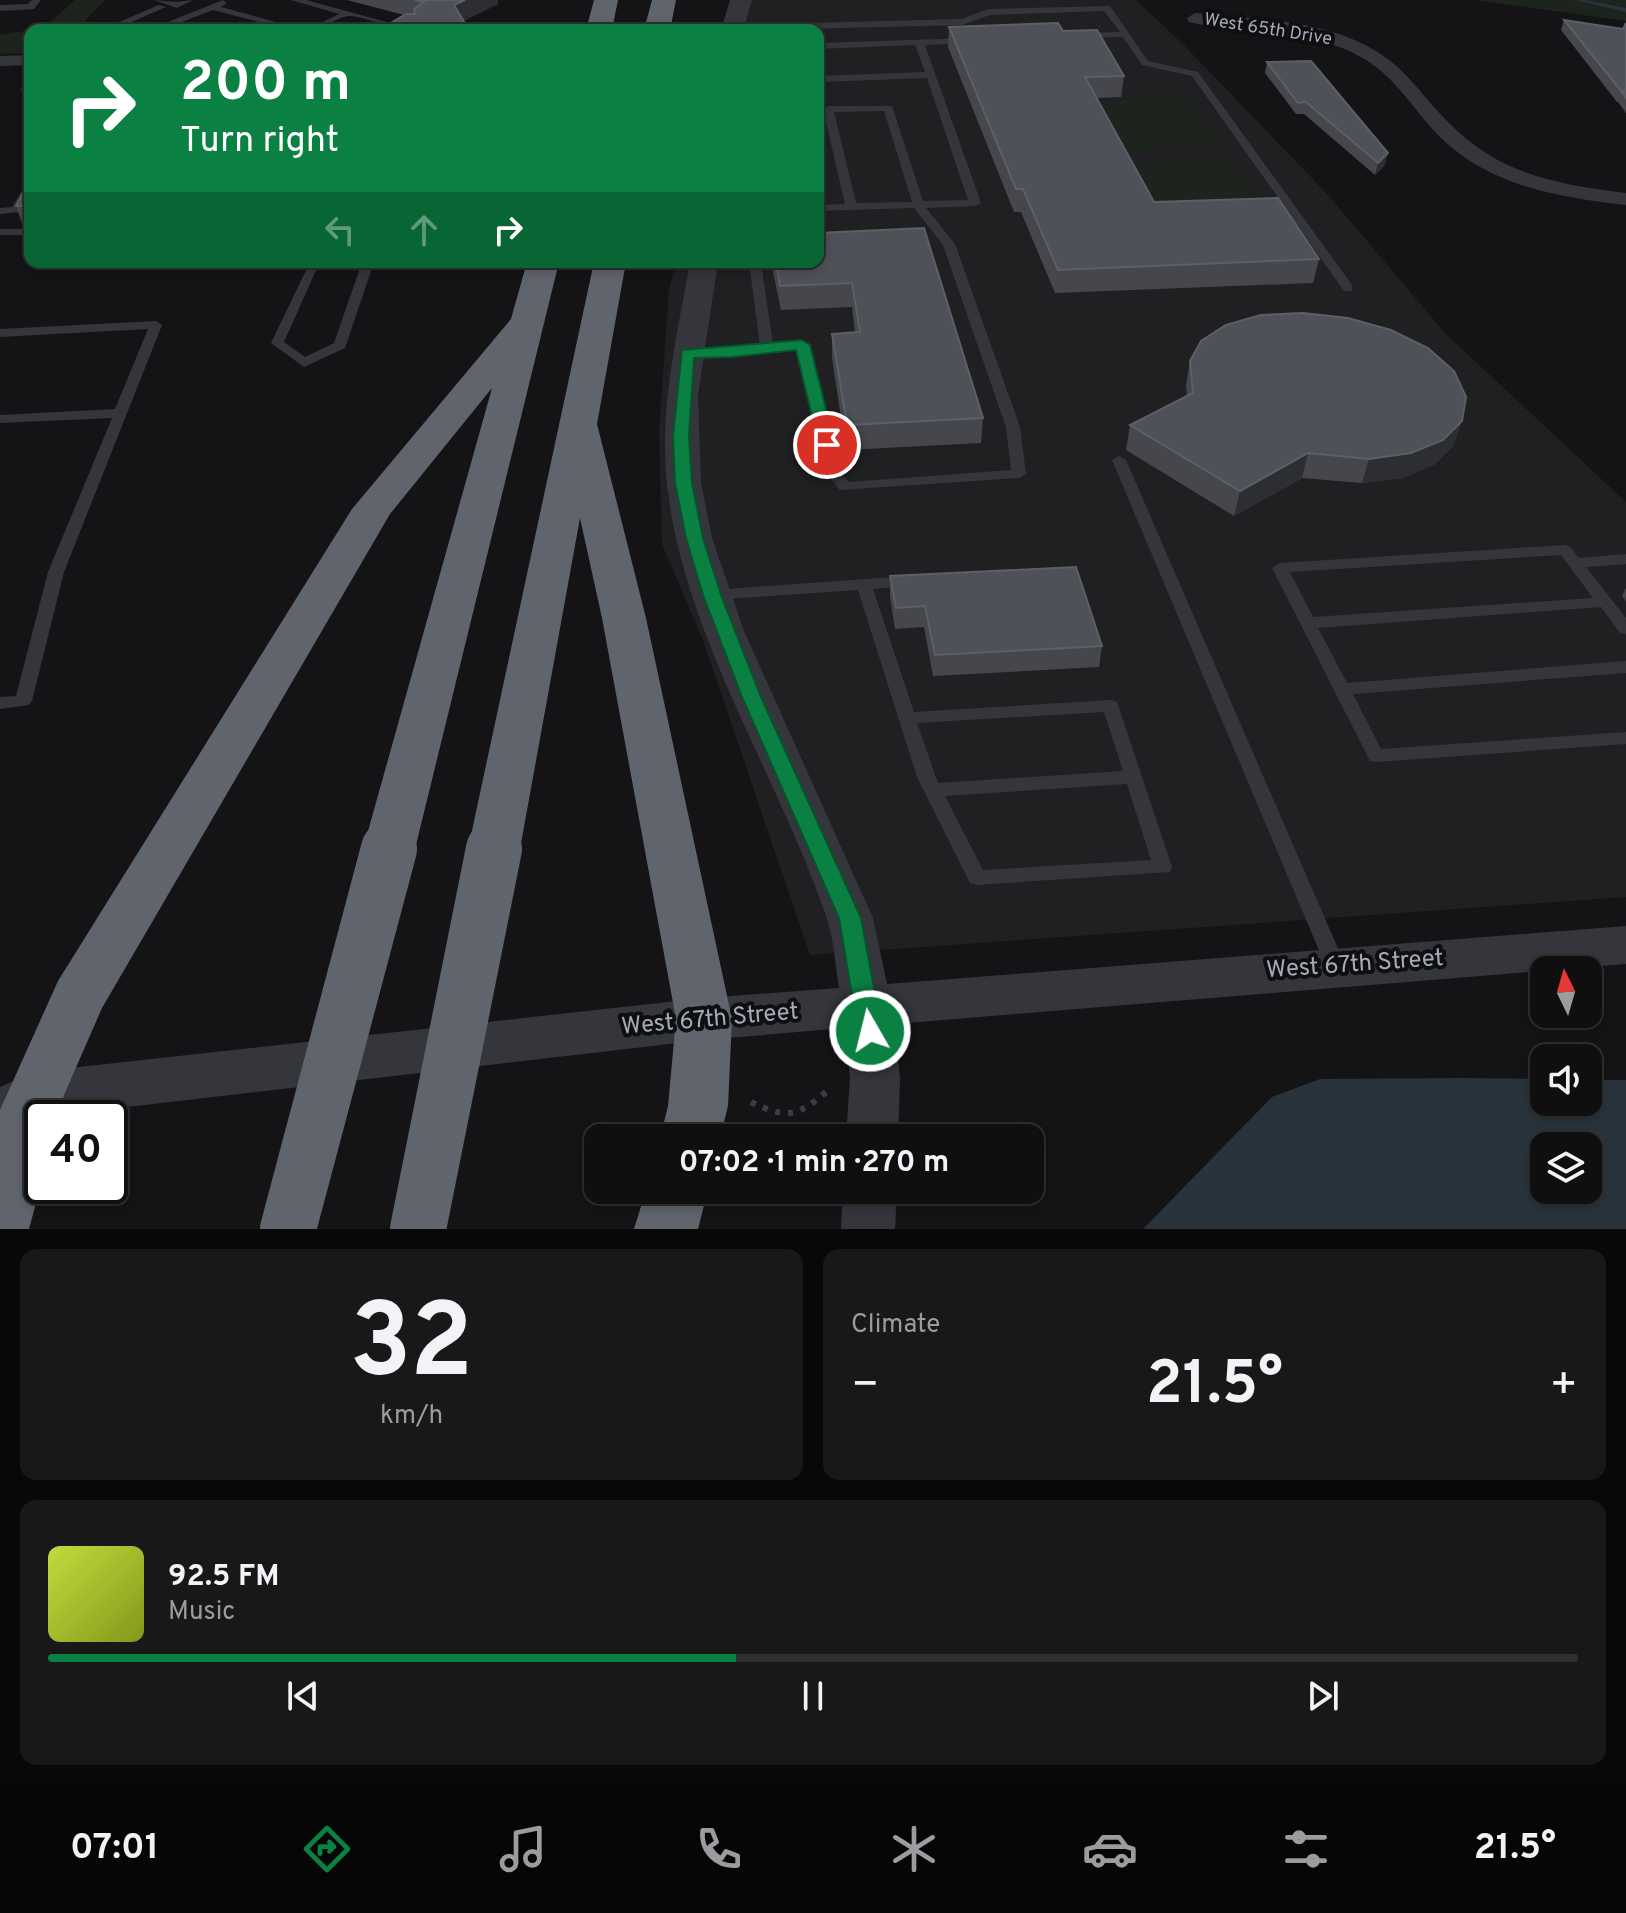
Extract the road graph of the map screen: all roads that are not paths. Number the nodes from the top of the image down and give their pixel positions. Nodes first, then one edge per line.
1 (37, 0) edge
2 (189, 0) edge
3 (229, 0) edge
4 (295, 0) edge
5 (606, 0) edge
6 (664, 0) edge
7 (741, 0) edge
8 (160, 3) edge
9 (212, 7) junction
10 (0, 8) edge
11 (348, 13) junction
12 (1195, 18) dead end
13 (962, 22) junction
14 (117, 24) edge
15 (168, 24) edge
16 (277, 24) edge
17 (325, 24) edge
18 (389, 24) edge
19 (600, 24) edge
20 (658, 24) edge
21 (734, 24) edge
22 (824, 26) edge
23 (1126, 34) junction
24 (1063, 36) edge
25 (985, 39) edge
26 (970, 40) junction
27 (919, 42) junction
28 (824, 46) edge
29 (24, 60) edge
30 (0, 61) edge
31 (930, 75) junction
32 (824, 79) edge
33 (24, 196) edge
34 (1626, 199) edge
35 (851, 207) junction
36 (919, 207) junction
37 (824, 208) edge
38 (0, 211) edge
39 (0, 232) edge
40 (24, 232) edge
41 (311, 268) edge
42 (364, 268) edge
43 (542, 268) edge
44 (609, 268) edge
45 (703, 268) edge
46 (756, 268) edge
47 (1348, 288) dead end
48 (529, 319) junction
49 (0, 333) edge
50 (767, 349) junction
51 (687, 354) junction
52 (121, 413) junction
53 (0, 419) edge
54 (578, 424) junction
55 (1119, 460) dead end
56 (1626, 559) edge
57 (1575, 563) junction
58 (925, 580) edge
59 (864, 584) junction
60 (712, 595) junction
61 (1605, 602) junction
62 (1308, 623) junction
63 (1626, 629) edge
64 (1626, 667) edge
65 (1342, 689) junction
66 (0, 703) edge
67 (907, 718) junction
68 (1626, 738) edge
69 (1134, 777) junction
70 (932, 790) junction
71 (1626, 945) edge
72 (1336, 967) junction
73 (867, 1007) junction
74 (704, 1019) junction
75 (11, 1097) edge
76 (694, 1124) edge
77 (873, 1124) edge
78 (673, 1204) edge
79 (869, 1204) edge
80 (0, 1222) edge
81 (288, 1229) edge
82 (418, 1229) edge
83 (666, 1229) edge
84 (868, 1229) edge

1 - 10 lane
2 - 8 lane
3 - 9 lane
4 - 11 lane
5 - 19 highway
6 - 20 highway
7 - 21 street
8 - 14 lane
9 - 15 lane
9 - 16 lane
11 - 17 lane
11 - 18 lane
12 - 34 street, West 65th Drive
13 - 22 lane
13 - 23 lane
13 - 26 lane
23 - 24 lane
23 - 47 lane
25 - 26 lane
26 - 27 lane
27 - 28 lane
27 - 31 lane
29 - 30 street
31 - 32 lane
31 - 36 lane
33 - 38 lane
35 - 36 lane
35 - 36 lane
35 - 37 lane
36 - 50 lane
39 - 40 lane
41 - 42 lane
43 - 48 highway
44 - 54 highway
45 - 51 street
46 - 50 lane
48 - 75 highway
48 - 81 highway, bridge
49 - 52 lane
50 - 51 lane
51 - 60 street
52 - 53 lane
52 - 66 lane
54 - 74 highway
54 - 82 highway, bridge
55 - 72 lane
56 - 57 lane
57 - 61 lane
57 - 62 lane
58 - 59 lane
59 - 60 lane
59 - 67 lane
60 - 73 street
61 - 62 lane
61 - 63 lane
62 - 65 lane
64 - 65 lane
65 - 68 lane
67 - 69 lane
67 - 70 lane
69 - 70 lane
69 - 70 lane
71 - 72 street, West 67th Street
72 - 73 street, West 67th Street
73 - 74 street, West 67th Street
73 - 77 street
74 - 75 street, West 67th Street
74 - 76 highway
75 - 80 highway
78 - 83 highway
79 - 84 street

